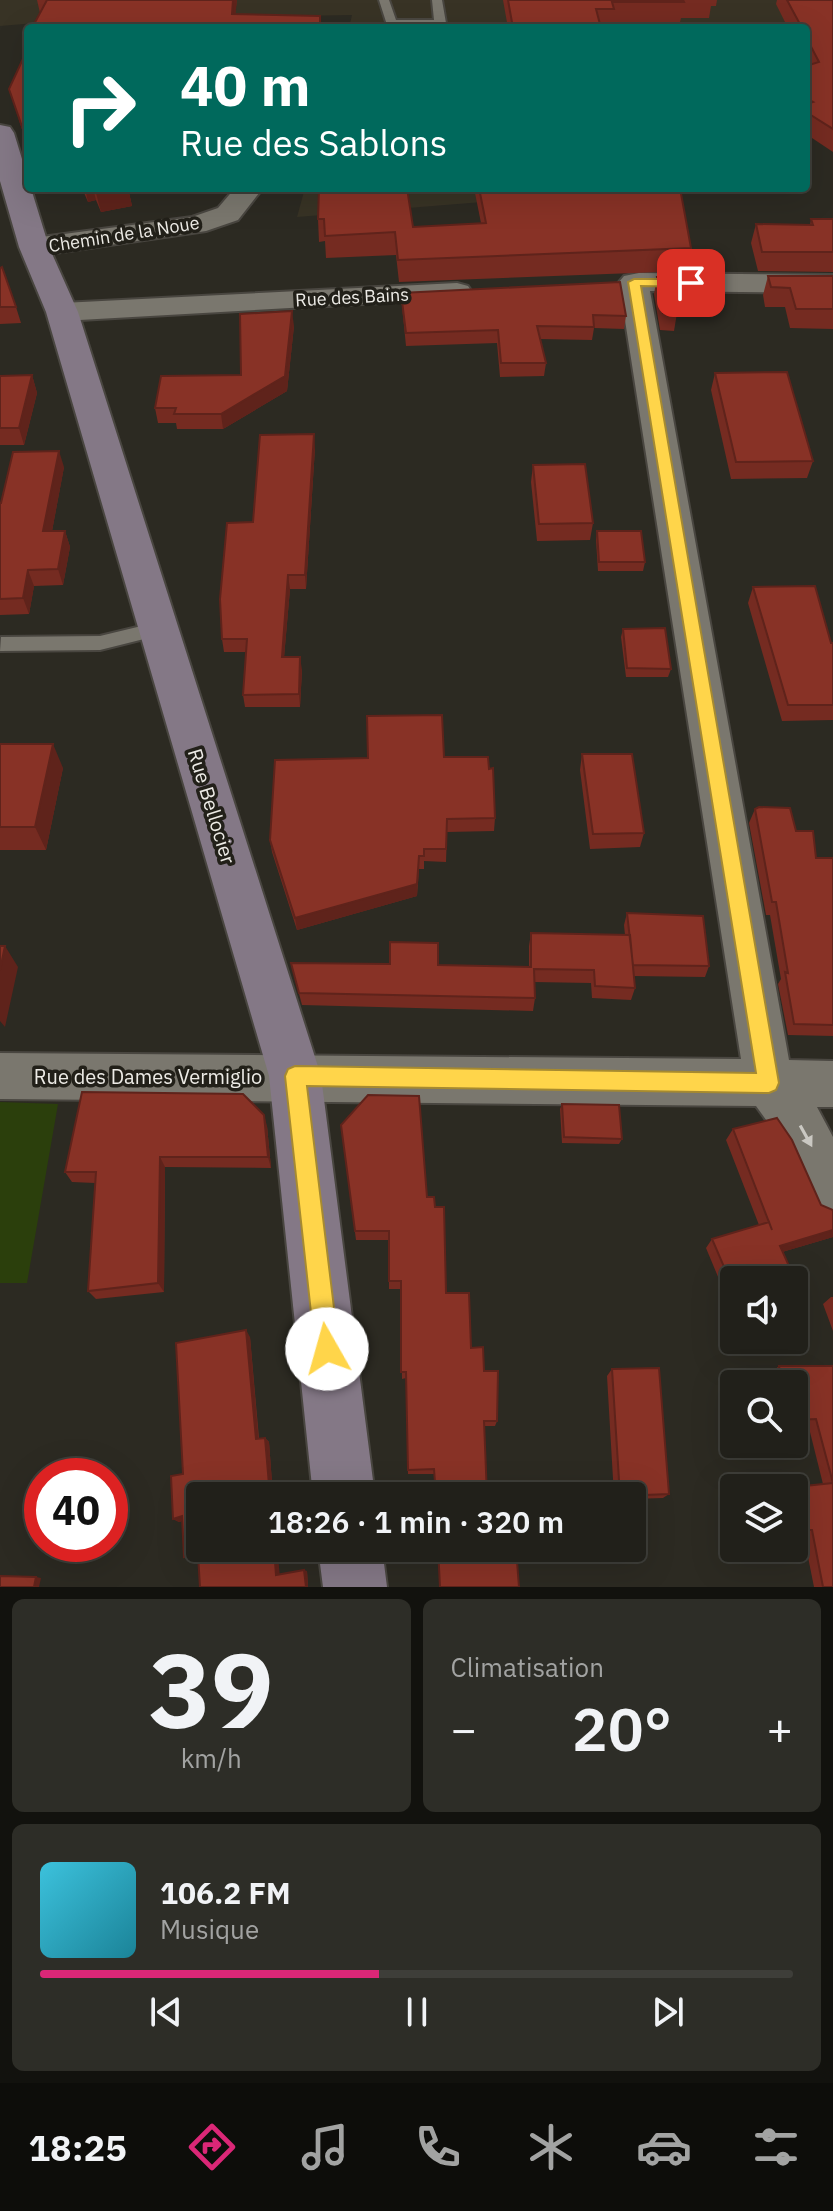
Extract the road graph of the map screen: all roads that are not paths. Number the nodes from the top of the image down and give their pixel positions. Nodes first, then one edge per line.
1 (384, 0) edge
2 (437, 0) edge
3 (0, 133) edge
4 (246, 192) edge
5 (34, 247) junction
6 (833, 284) edge
7 (491, 290) edge
8 (62, 312) junction
9 (158, 629) junction
10 (1, 644) edge
11 (0, 1076) edge
12 (295, 1076) junction
13 (769, 1083) junction
14 (833, 1084) edge
15 (833, 1195) edge
16 (342, 1482) edge
17 (352, 1562) edge
18 (355, 1587) edge

1 - 2 lane
3 - 5 street, Rue Bellocier
4 - 5 street, Chemin de la Noue
5 - 8 street, Rue Bellocier
6 - 13 street
7 - 8 street, Rue des Bains
8 - 9 street, Rue Bellocier
9 - 10 lane
9 - 12 street, Rue Bellocier
11 - 12 street, Rue des Dames Vermiglio
12 - 13 street, Rue des Dames Vermiglio
12 - 16 street, Rue Bellocier
13 - 14 street, Rue des Dames Vermiglio
13 -> 15 street
17 - 18 street

